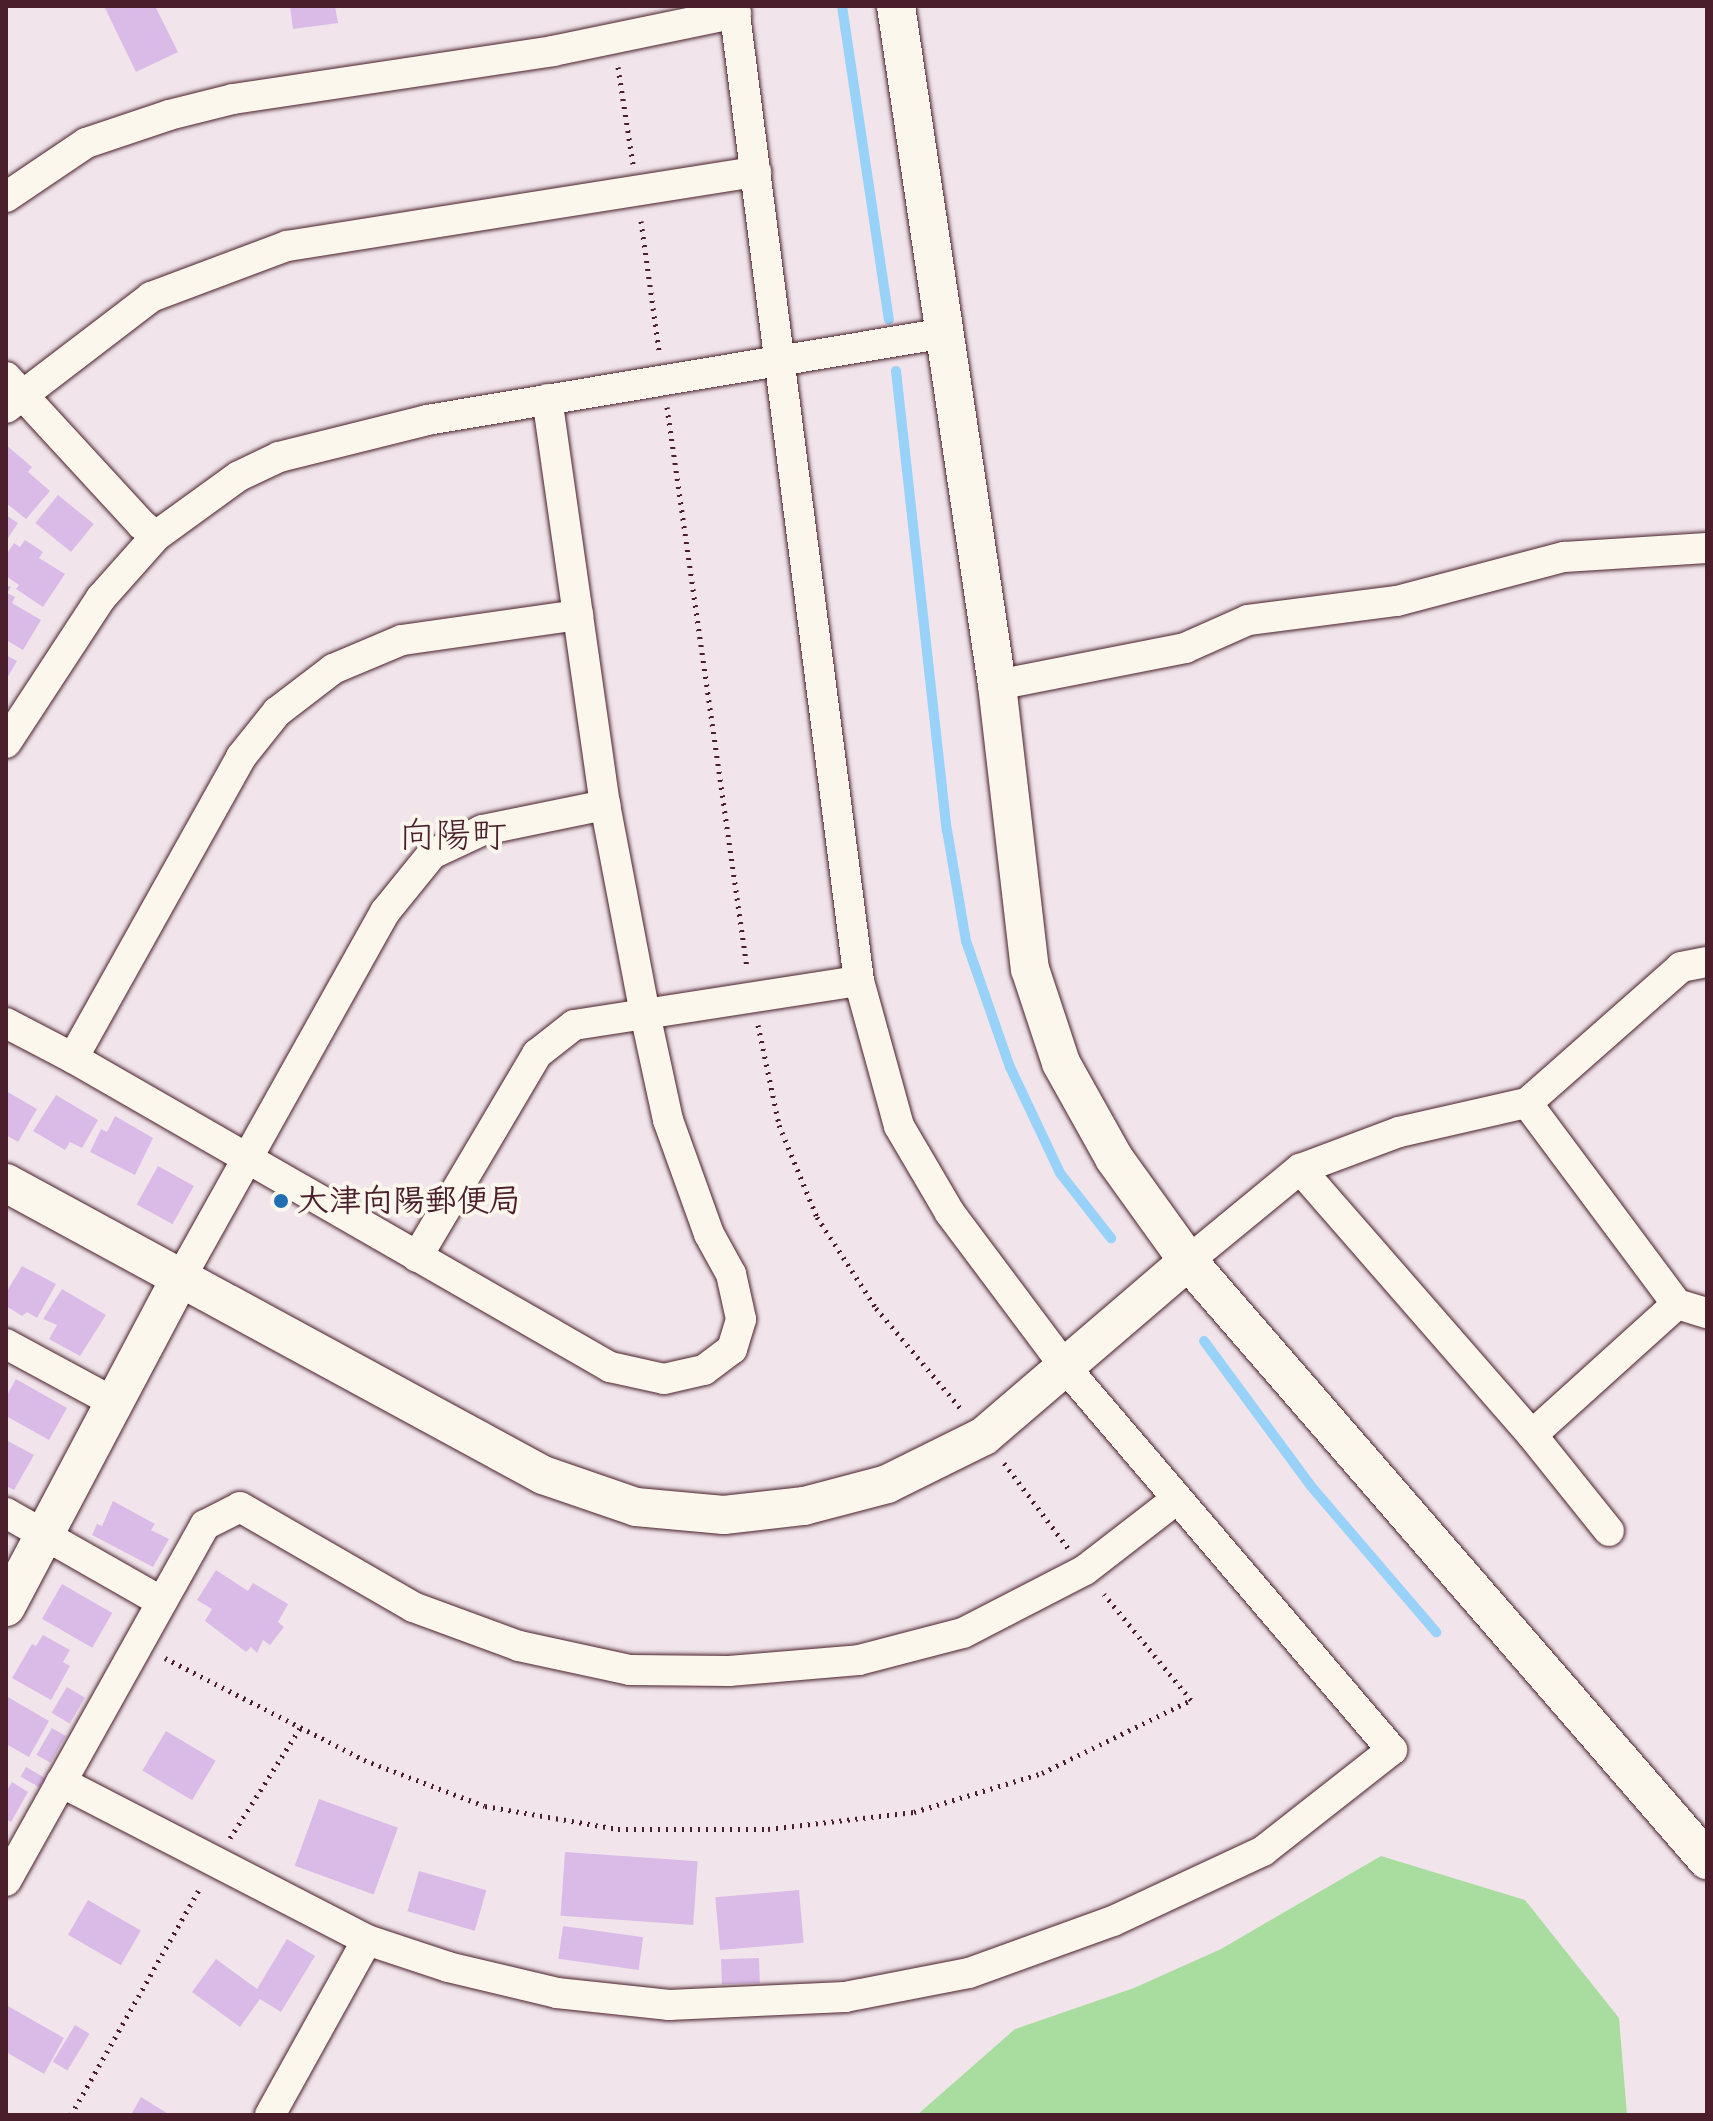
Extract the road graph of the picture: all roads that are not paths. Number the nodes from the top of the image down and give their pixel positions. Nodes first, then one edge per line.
1 (896, 6) edge
2 (735, 10) edge
3 (756, 172) junction
4 (6, 197) edge
5 (945, 333) junction
6 (781, 360) junction
7 (11, 393) edge
8 (547, 399) junction
9 (156, 536) junction
10 (1707, 548) edge
11 (578, 615) junction
12 (997, 685) junction
13 (6, 743) edge
14 (605, 805) junction
15 (1707, 962) edge
16 (859, 981) junction
17 (645, 1014) junction
18 (6, 1023) edge
19 (73, 1058) junction
20 (1527, 1103) junction
21 (249, 1160) junction
22 (1300, 1169) junction
23 (6, 1183) edge
24 (417, 1257) junction
25 (1188, 1261) junction
26 (181, 1277) junction
27 (1677, 1304) junction
28 (1707, 1313) edge
29 (6, 1344) edge
30 (1066, 1368) junction
31 (115, 1403) junction
32 (1532, 1435) junction
33 (1177, 1499) junction
34 (6, 1513) edge
35 (1609, 1531) dead end
36 (47, 1534) junction
37 (160, 1601) junction
38 (6, 1607) edge
39 (61, 1782) junction
40 (1707, 1860) edge
41 (6, 1881) edge
42 (367, 1940) junction
43 (270, 2115) edge

1 - 5 street
2 - 3 street
2 - 4 street
3 - 6 street
3 - 7 street
5 - 6 street
5 - 12 street
6 - 8 street
6 - 16 street
7 - 9 street
8 - 9 street
8 - 11 street
9 - 13 street
10 - 12 street
11 - 14 street
11 - 19 street
12 - 25 street
14 - 17 street
14 - 21 street
15 - 20 street
16 - 17 street
16 - 30 street
17 - 24 street
17 - 24 street
18 - 19 street
19 - 21 street
20 - 22 street
20 - 27 street
21 - 24 street
21 - 26 street
22 - 25 street
22 - 32 street
23 - 26 street
25 - 30 street
25 - 40 street
26 - 30 street
26 - 31 street
27 - 28 street
27 - 32 street
29 - 31 street
30 - 33 street
31 - 36 street
32 - 35 street
33 - 37 street
33 - 42 street
34 - 36 street
36 - 37 street
36 - 38 street
37 - 39 street
39 - 41 street
39 - 42 street
42 - 43 street

